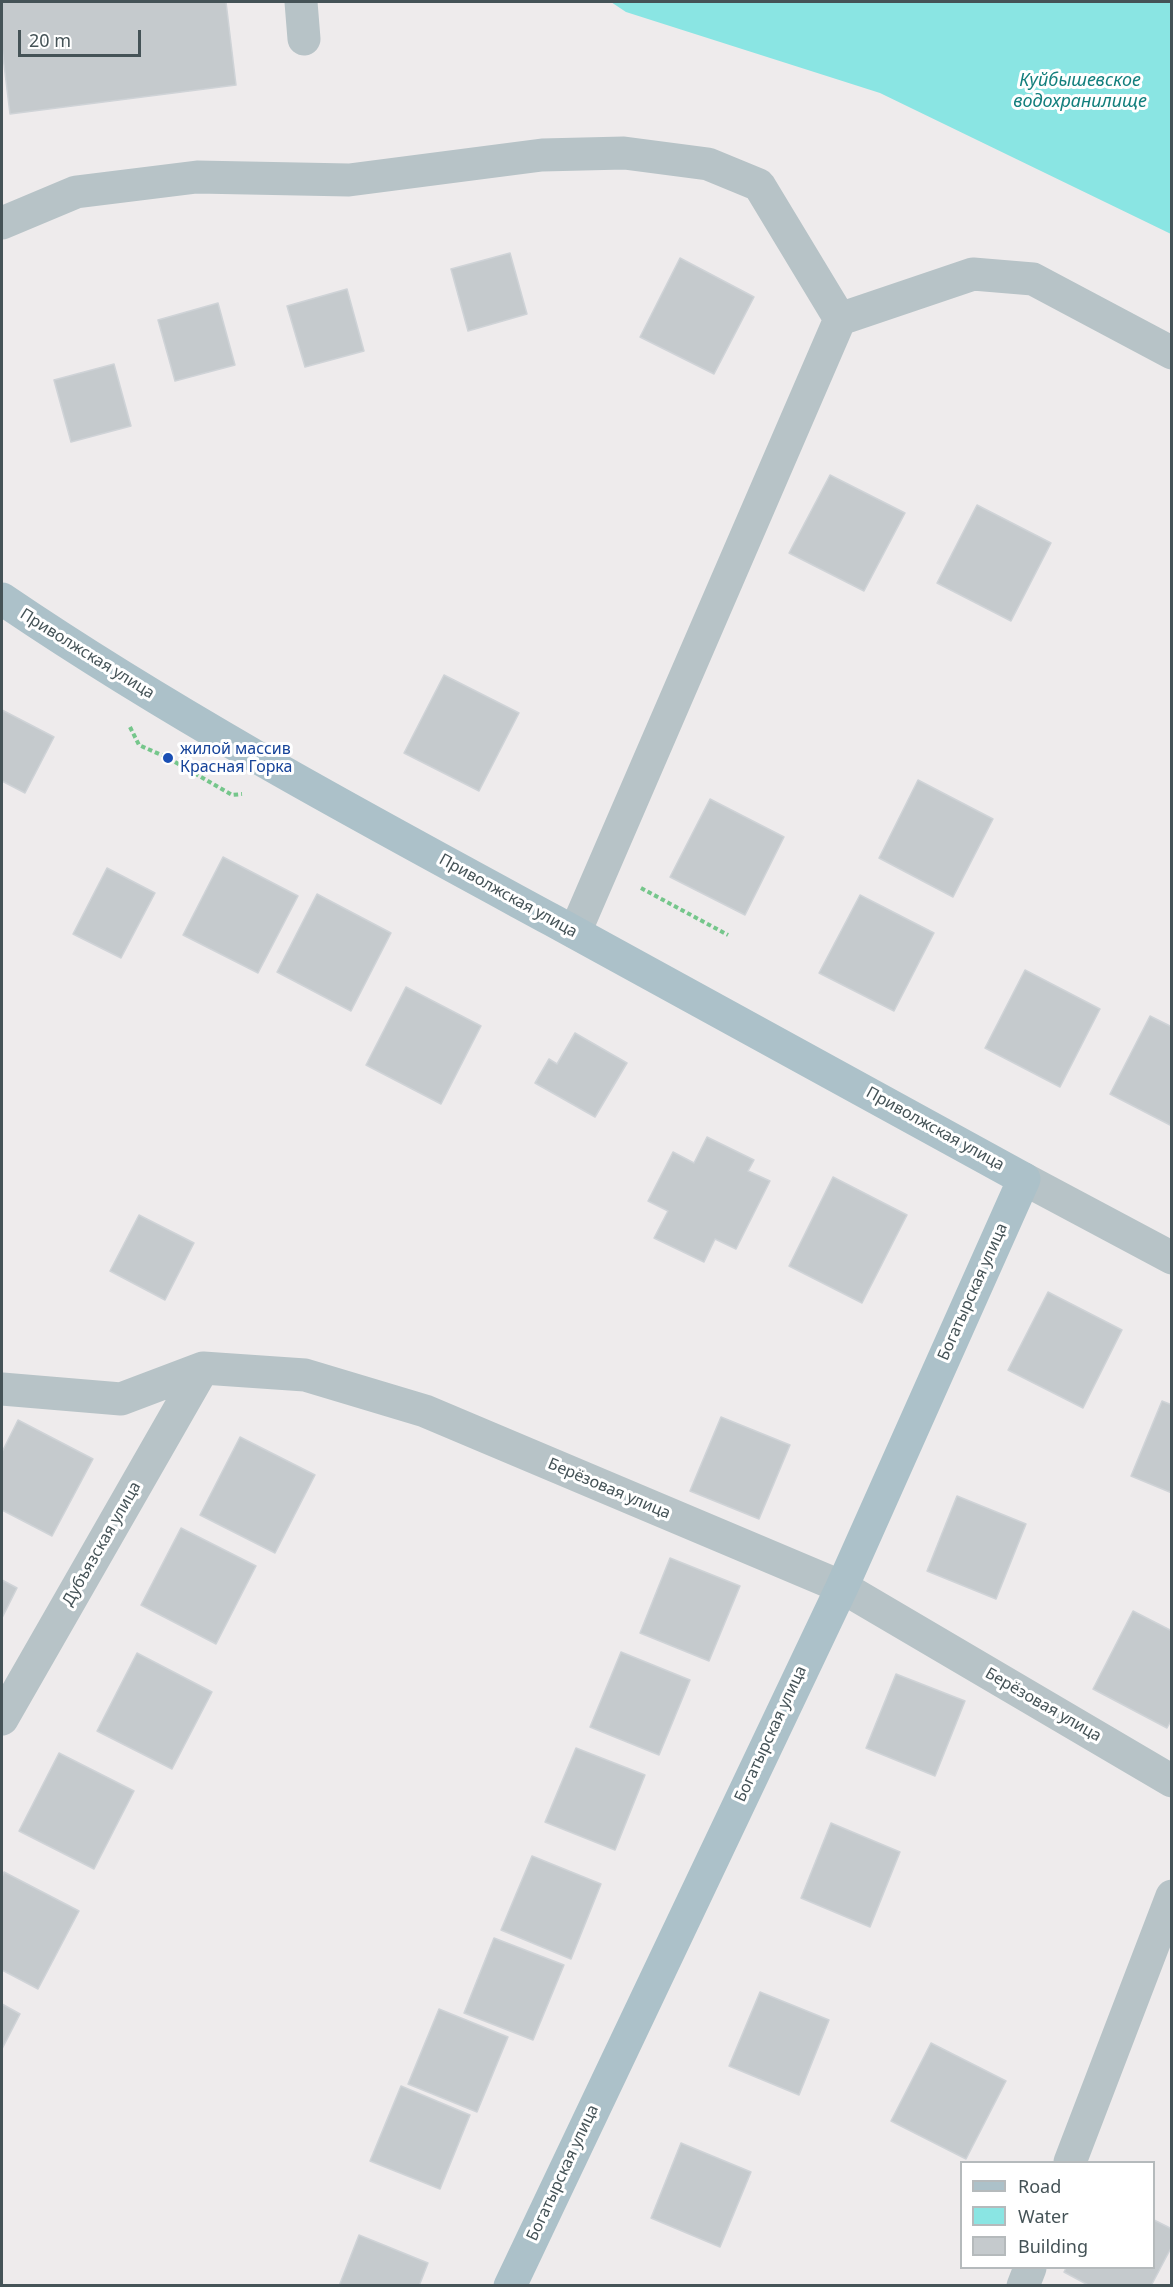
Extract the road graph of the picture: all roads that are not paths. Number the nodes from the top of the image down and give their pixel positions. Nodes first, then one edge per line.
1 (301, 2) edge
2 (304, 39) dead end
3 (2, 223) edge
4 (840, 319) junction
5 (1172, 353) edge
6 (2, 598) edge
7 (575, 932) junction
8 (1024, 1179) junction
9 (1172, 1258) edge
10 (203, 1368) junction
11 (2, 1389) edge
12 (842, 1587) junction
13 (2, 1719) edge
14 (1172, 1781) edge
15 (1172, 1896) edge
16 (1071, 2161) edge
17 (1030, 2269) edge
18 (510, 2286) edge
19 (1023, 2286) edge

1 - 2 street
3 - 4 street
4 - 5 street
4 - 7 street
6 - 7 main road, Приволжская улица
7 - 8 main road, Приволжская улица
8 - 9 street
8 - 12 main road, Богатырская улица
10 - 11 street, Берёзовая улица
10 - 12 street, Берёзовая улица
10 - 13 street, Дубъязская улица
12 - 14 street, Берёзовая улица
12 - 18 main road, Богатырская улица
15 - 16 street
17 - 19 street

